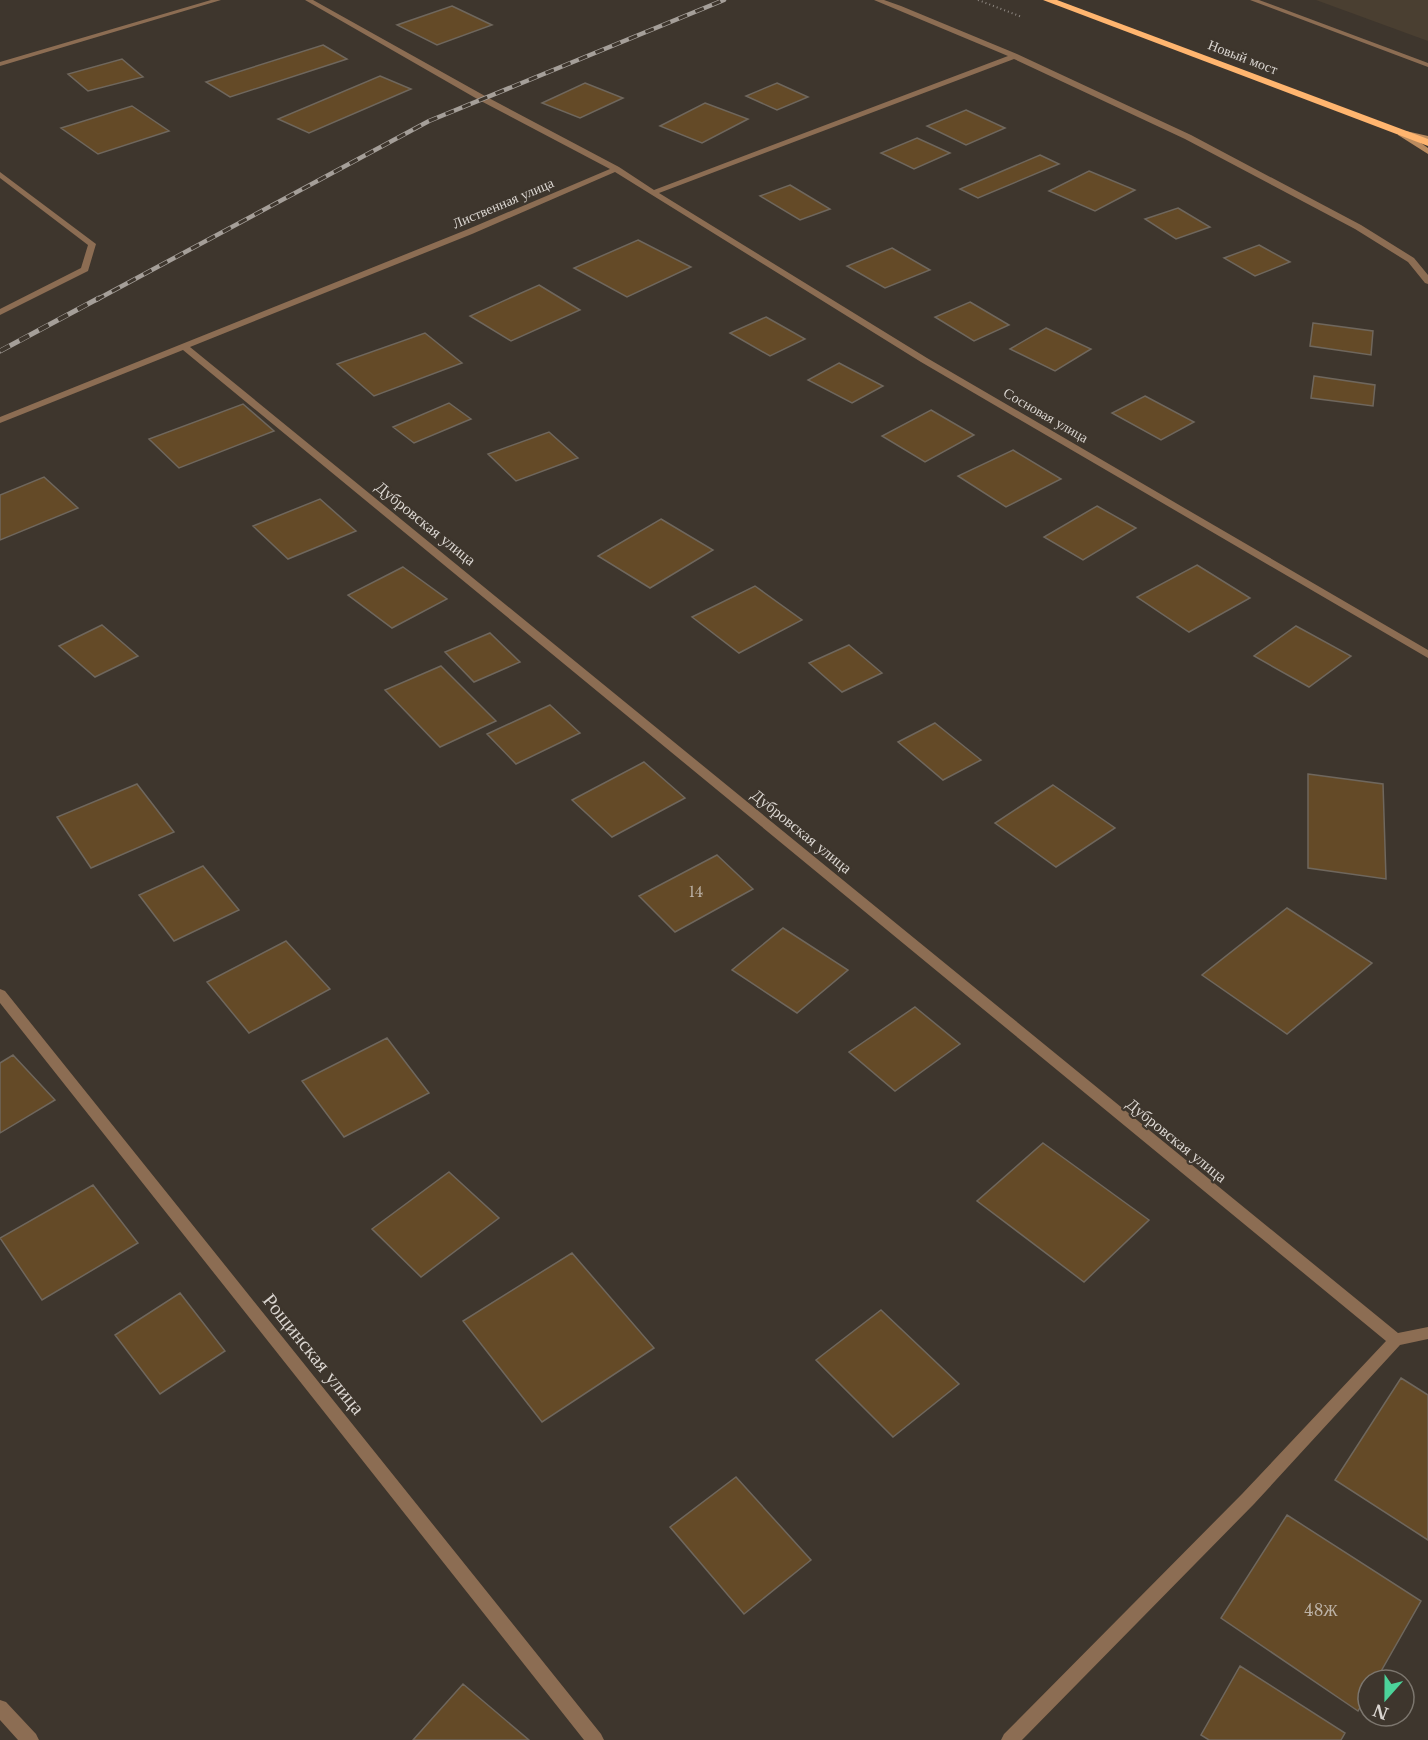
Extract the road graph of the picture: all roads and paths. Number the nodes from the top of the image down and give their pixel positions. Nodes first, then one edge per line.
1 (218, 0) edge
2 (308, 0) edge
3 (877, 0) edge
4 (1048, 0) edge
5 (1253, 0) edge
6 (1014, 56) junction
7 (0, 64) edge
8 (1428, 65) edge
9 (1401, 133) junction
10 (1428, 138) edge
11 (1428, 143) edge
12 (1428, 152) edge
13 (616, 169) junction
14 (0, 174) edge
15 (653, 193) junction
16 (1428, 281) edge
17 (0, 312) edge
18 (186, 348) junction
19 (0, 420) edge
20 (1428, 655) edge
21 (0, 994) edge
22 (1428, 1333) edge
23 (1396, 1340) junction
24 (0, 1708) edge
25 (30, 1740) edge
26 (595, 1740) edge
27 (1010, 1740) edge

1 - 7 street
2 - 13 street
3 - 6 street
4 - 9 highway, Новый мост
5 - 8 street
6 - 15 street
6 - 16 street
9 - 10 main road
9 - 11 highway, Новый мост
9 - 12 main road
13 - 15 street
13 - 18 street, Лиственная улица
14 - 17 street
15 - 20 street, Сосновая улица
18 - 19 street, Лиственная улица
18 - 23 street, Дубровская улица
21 - 26 street, Рощинская улица
22 - 23 street
23 - 27 street
24 - 25 street

